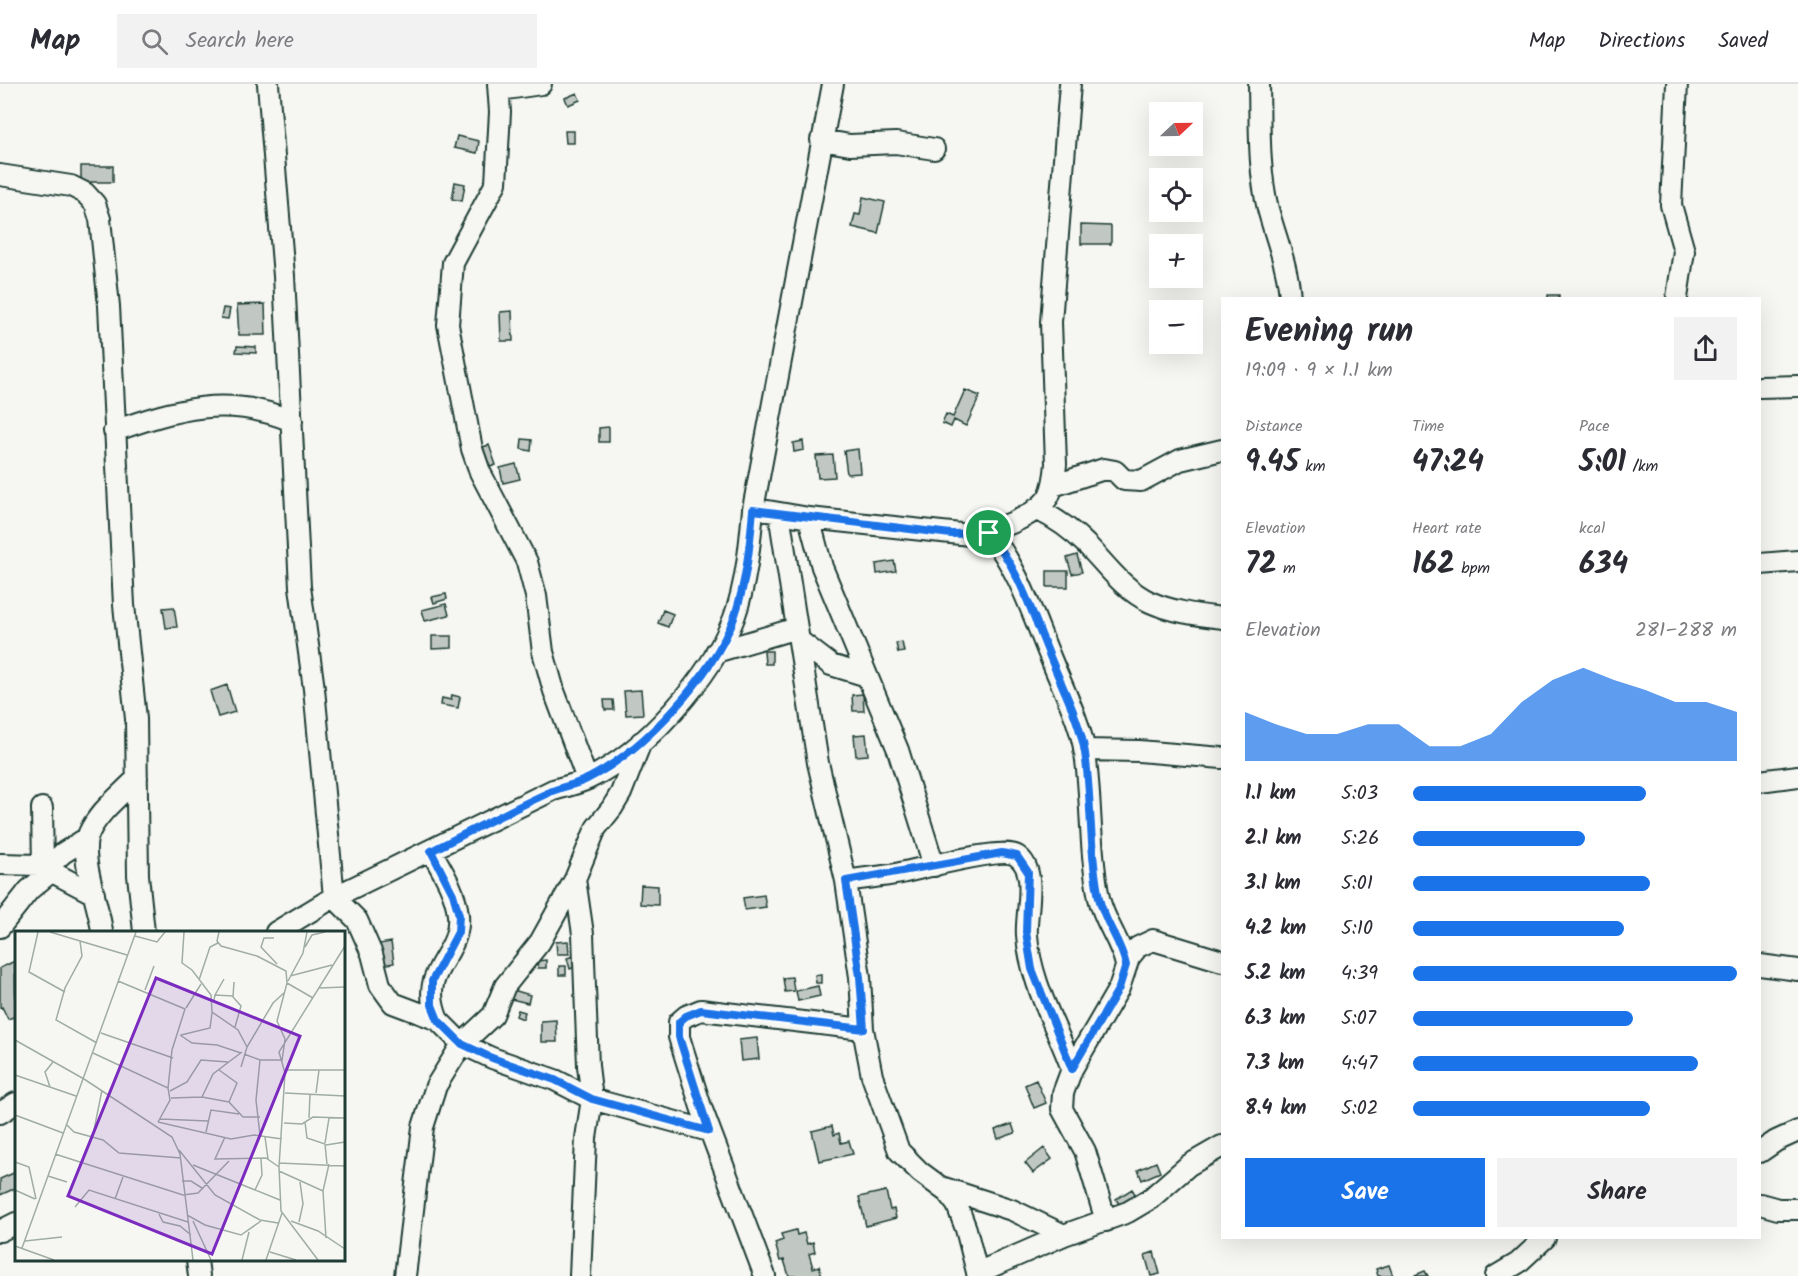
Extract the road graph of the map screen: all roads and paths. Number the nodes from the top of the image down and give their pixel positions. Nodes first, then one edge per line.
1 (268, 84) edge
2 (541, 84) edge
3 (833, 84) edge
4 (1070, 84) edge
5 (1259, 84) edge
6 (1677, 84) edge
7 (499, 87) edge
8 (821, 140) junction
9 (934, 148) dead end
10 (0, 175) edge
11 (1290, 297) edge
12 (1677, 297) edge
13 (1798, 386) edge
14 (1761, 387) edge
15 (292, 421) junction
16 (114, 431) junction
17 (1221, 450) edge
18 (1053, 486) junction
19 (1036, 509) junction
20 (753, 510) junction
21 (779, 513) junction
22 (809, 518) junction
23 (989, 533) junction
24 (1798, 561) edge
25 (1761, 564) edge
26 (1221, 618) edge
27 (799, 635) junction
28 (716, 652) junction
29 (867, 676) junction
30 (642, 739) junction
31 (1084, 750) junction
32 (1221, 758) edge
33 (137, 777) junction
34 (1798, 777) edge
35 (587, 779) junction
36 (1761, 781) edge
37 (42, 808) dead end
38 (87, 838) junction
39 (431, 851) junction
40 (0, 864) edge
41 (934, 866) junction
42 (47, 869) junction
43 (575, 879) junction
44 (846, 881) junction
45 (94, 894) junction
46 (334, 897) junction
47 (0, 927) edge
48 (102, 931) edge
49 (144, 931) edge
50 (279, 931) edge
51 (1221, 961) edge
52 (1126, 965) junction
53 (1761, 965) edge
54 (1798, 970) edge
55 (438, 1020) junction
56 (864, 1029) junction
57 (462, 1044) junction
58 (1072, 1069) junction
59 (592, 1099) junction
60 (15, 1104) edge
61 (0, 1113) edge
62 (1798, 1117) edge
63 (709, 1131) junction
64 (1798, 1131) edge
65 (1221, 1147) edge
66 (1768, 1147) edge
67 (941, 1187) junction
68 (1761, 1204) edge
69 (1798, 1209) edge
70 (1106, 1221) junction
71 (15, 1224) edge
72 (0, 1231) edge
73 (1064, 1235) junction
74 (1544, 1239) edge
75 (197, 1261) edge
76 (1521, 1270) edge
77 (978, 1274) edge
78 (199, 1276) edge
79 (405, 1276) edge
80 (580, 1276) edge
81 (765, 1276) edge
82 (1496, 1276) edge

1 - 15 street
2 - 7 street
3 - 8 street
4 - 18 street
5 - 11 street
6 - 12 street
7 - 35 street
8 - 9 street
8 - 20 street
10 - 16 street
13 - 14 street
15 - 16 street
15 - 46 street
16 - 33 street
17 - 18 street
18 - 19 street
19 - 23 street
19 - 26 street
20 - 21 street
20 - 28 street
21 - 22 street
21 - 27 street
22 - 23 street
22 - 29 street
23 - 31 street
24 - 25 street
27 - 28 street
27 - 29 street
27 - 44 street
28 - 30 street
29 - 41 street
30 - 35 street
30 - 43 street
31 - 32 street
31 - 52 street
33 - 38 street
33 - 49 street
34 - 36 street
35 - 39 street
37 - 42 street
38 - 42 street
38 - 45 street
39 - 46 street
39 - 55 street
40 - 42 street
41 - 44 street
41 - 58 street
42 - 45 street
42 - 47 street
43 - 57 street
43 - 59 street
44 - 56 street
45 - 48 street
46 - 50 street
46 - 55 street
51 - 52 street
52 - 58 street
53 - 54 street
55 - 57 street
56 - 63 street
56 - 67 street
57 - 59 street
57 - 79 street
58 - 70 street
59 - 63 street
59 - 80 street
60 - 61 street
62 - 66 street
63 - 81 street
64 - 66 street
65 - 70 street
67 - 73 street
67 - 77 street
68 - 69 street
70 - 73 street
71 - 72 street
73 - 77 street
74 - 76 street
75 - 78 street
76 - 82 street

